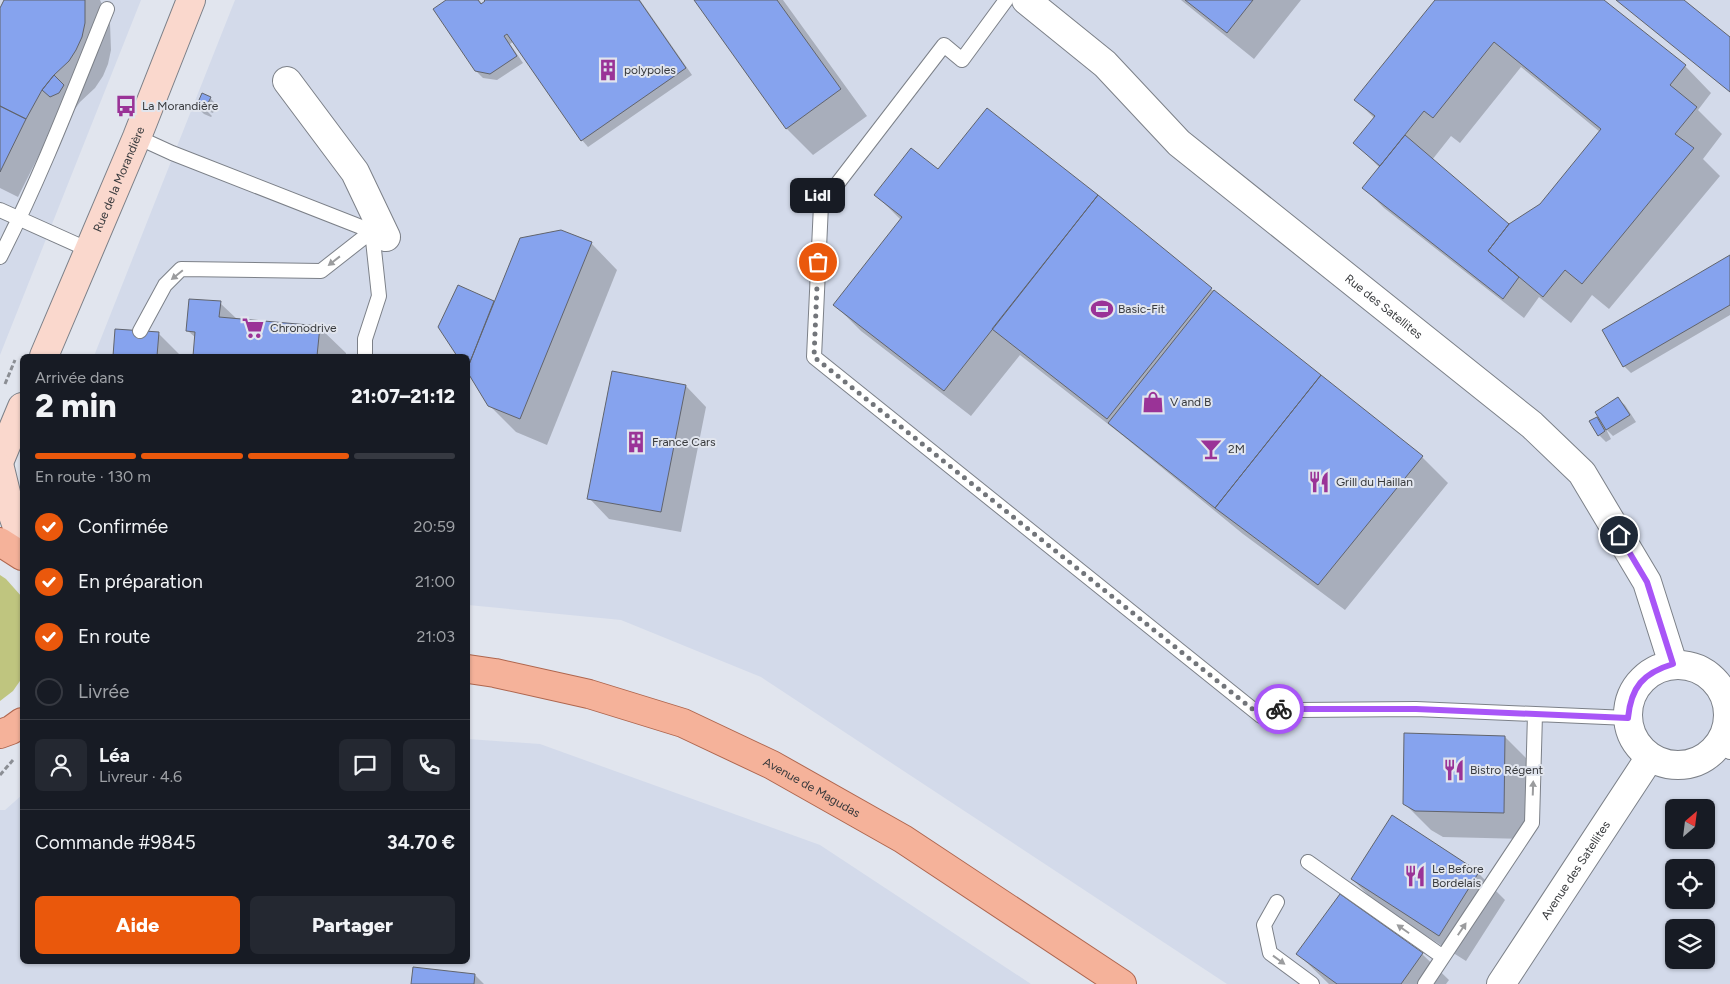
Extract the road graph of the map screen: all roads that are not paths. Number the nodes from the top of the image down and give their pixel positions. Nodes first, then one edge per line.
1 (191, 0) edge
2 (1006, 0) edge
3 (1026, 0) edge
4 (107, 9) dead end
5 (287, 81) dead end
6 (137, 137) junction
7 (0, 210) edge
8 (20, 219) junction
9 (379, 234) junction
10 (89, 250) junction
11 (0, 257) edge
12 (140, 330) dead end
13 (45, 354) edge
14 (365, 354) edge
15 (20, 412) edge
16 (0, 460) edge
17 (0, 468) edge
18 (20, 535) edge
19 (0, 542) edge
20 (20, 555) edge
21 (1673, 664) junction
22 (470, 669) edge
23 (1728, 698) edge
24 (1535, 714) junction
25 (1628, 718) junction
26 (1725, 748) edge
27 (1650, 757) junction
28 (1308, 862) dead end
29 (1276, 902) dead end
30 (1443, 957) junction
31 (1122, 984) edge
32 (1312, 984) edge
33 (1425, 984) edge
34 (1501, 984) edge

1 - 6 street, Rue de la Morandière
2 - 24 lane
3 - 21 street, Rue des Satellites
4 - 8 lane
5 - 9 street
6 - 9 lane
6 - 10 street, Rue de la Morandière
7 - 8 lane
8 - 10 lane
8 - 11 lane
9 -> 12 lane
9 - 14 lane
10 - 13 street, Rue de la Morandière
15 - 16 street
17 - 18 street
19 - 20 main road
21 - 23 street
21 - 25 street
22 - 31 main road, Avenue de Magudas
23 - 26 street
24 - 25 lane
30 -> 24 lane
25 - 27 street
26 - 27 street
27 - 34 street, Avenue des Satellites
30 -> 28 lane
29 -> 32 lane
30 - 33 lane

